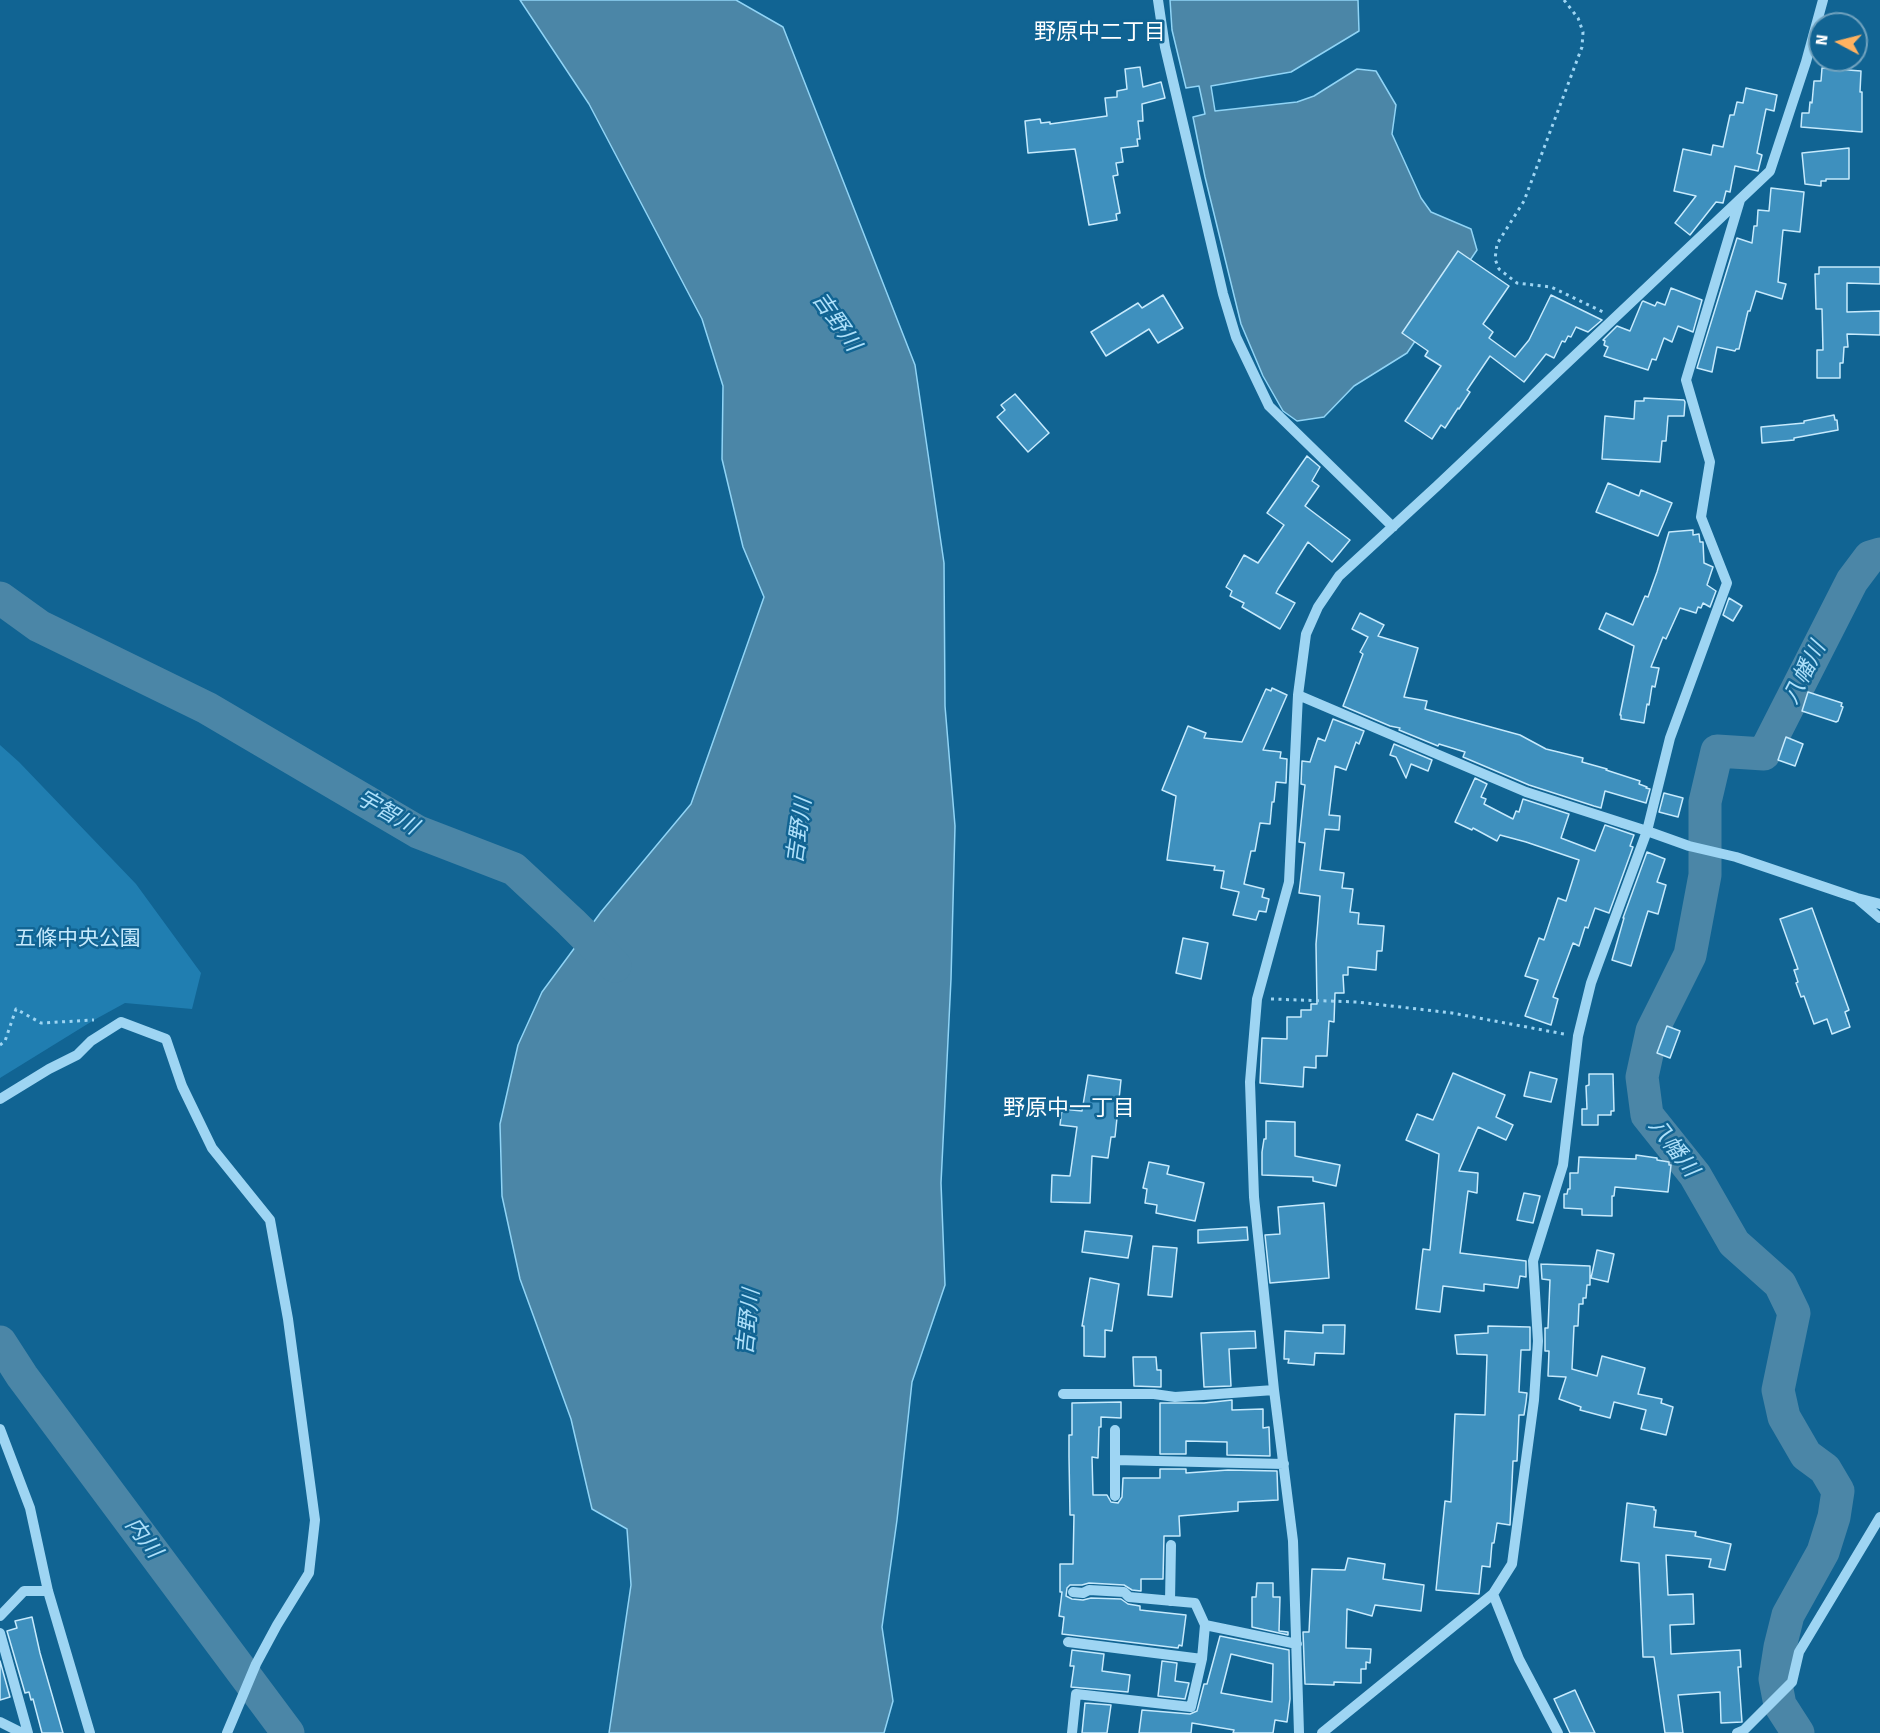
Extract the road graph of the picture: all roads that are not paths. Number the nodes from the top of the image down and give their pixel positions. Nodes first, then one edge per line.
1 (1158, 0) edge
2 (1823, 0) edge
3 (1740, 200) junction
4 (1393, 527) junction
5 (1298, 695) junction
6 (1647, 831) junction
7 (1857, 898) junction
8 (1880, 904) edge
9 (1880, 918) edge
10 (0, 1099) edge
11 (1274, 1390) junction
12 (1063, 1394) dead end
13 (0, 1429) edge
14 (1115, 1430) dead end
15 (1115, 1460) junction
16 (1284, 1464) junction
17 (1115, 1496) dead end
18 (1880, 1517) edge
19 (1171, 1545) dead end
20 (48, 1591) junction
21 (1073, 1592) dead end
22 (1493, 1594) junction
23 (1170, 1600) junction
24 (0, 1616) edge
25 (1205, 1625) junction
26 (0, 1634) edge
27 (1068, 1642) dead end
28 (1297, 1644) junction
29 (1202, 1659) junction
30 (2, 1726) edge
31 (22, 1733) edge
32 (28, 1733) edge
33 (90, 1733) edge
34 (227, 1733) edge
35 (1072, 1733) edge
36 (1299, 1733) edge
37 (1322, 1733) edge
38 (1558, 1733) edge
39 (1737, 1733) edge

1 - 4 street
2 - 3 street
3 - 4 street
3 - 6 street
4 - 5 street
5 - 6 street
5 - 11 street
6 - 7 street
6 - 22 street
7 - 8 street
7 - 9 street
10 - 34 street
11 - 12 street
11 - 16 street
13 - 20 street
14 - 15 street
15 - 16 street
15 - 17 street
16 - 28 street
18 - 39 street
19 - 23 street
20 - 24 street
20 - 33 street
21 - 23 street
22 - 37 street
22 - 38 street
23 - 25 street
25 - 28 street
25 - 29 street
26 - 32 street
27 - 29 street
28 - 36 street
29 - 35 street
30 - 31 street

